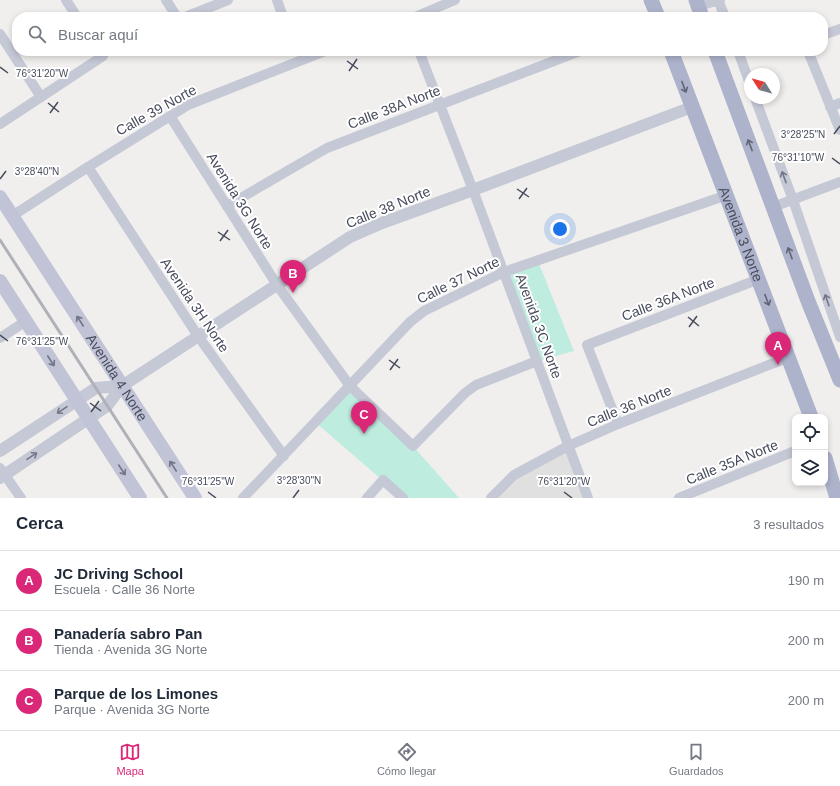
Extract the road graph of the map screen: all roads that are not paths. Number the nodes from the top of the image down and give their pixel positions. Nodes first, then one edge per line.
1 (66, 0) edge
2 (166, 0) edge
3 (228, 0) edge
4 (277, 0) edge
5 (455, 0) edge
6 (651, 0) edge
7 (719, 0) edge
8 (699, 8) edge
9 (74, 12) edge
10 (174, 12) edge
11 (198, 12) edge
12 (281, 12) edge
13 (427, 12) edge
14 (656, 12) edge
15 (723, 12) edge
16 (840, 29) edge
17 (828, 33) edge
18 (0, 34) edge
19 (12, 52) edge
20 (14, 56) edge
21 (98, 56) edge
22 (298, 56) edge
23 (421, 56) edge
24 (567, 56) edge
25 (673, 56) edge
26 (717, 56) edge
27 (740, 56) edge
28 (810, 56) edge
29 (744, 68) edge
30 (41, 97) junction
31 (757, 104) edge
32 (440, 105) junction
33 (835, 105) edge
34 (692, 107) junction
35 (170, 116) junction
36 (0, 124) edge
37 (840, 130) edge
38 (88, 167) junction
39 (840, 182) edge
40 (473, 190) junction
41 (727, 195) junction
42 (0, 197) edge
43 (793, 200) junction
44 (227, 206) junction
45 (774, 207) junction
46 (12, 216) junction
47 (504, 272) junction
48 (759, 279) junction
49 (0, 282) edge
50 (277, 285) junction
51 (26, 321) junction
52 (198, 336) junction
53 (840, 336) edge
54 (0, 338) edge
55 (789, 357) junction
56 (537, 361) junction
57 (840, 380) edge
58 (122, 386) junction
59 (350, 386) junction
60 (77, 400) junction
61 (810, 414) edge
62 (89, 419) junction
63 (618, 424) junction
64 (568, 446) junction
65 (0, 452) edge
66 (792, 452) edge
67 (284, 456) junction
68 (828, 468) edge
69 (2, 473) edge
70 (21, 498) edge
71 (140, 498) edge
72 (194, 498) edge
73 (243, 498) edge
74 (367, 498) edge
75 (403, 498) edge
76 (491, 498) edge
77 (588, 498) edge
78 (679, 498) edge
79 (837, 498) edge

1 - 9 street
2 - 10 street
3 - 11 street
4 - 12 street
5 - 13 street
6 - 14 main road
7 - 8 street
7 - 15 street
16 - 17 street
18 - 19 street
20 - 30 street
21 - 30 street
22 - 35 street, Calle 39 Norte
23 - 32 street, Avenida 3C Norte
24 - 32 street, Calle 38A Norte
25 -> 34 main road, Avenida 3 Norte
45 -> 26 main road
27 - 29 street
28 - 33 street
30 - 36 street
43 -> 31 street
32 - 40 street, Avenida 3C Norte
32 - 44 street, Calle 38A Norte
33 - 37 street
34 - 40 street, Calle 38 Norte
34 - 41 main road, Avenida 3 Norte
35 - 38 street, Calle 39 Norte
35 - 44 street, Avenida 3G Norte
38 - 46 street, Calle 39 Norte
38 - 52 street, Avenida 3H Norte
39 - 43 street
40 - 47 street, Avenida 3C Norte
40 - 50 street, Calle 38 Norte
41 - 47 street, Calle 37 Norte
41 - 48 main road, Avenida 3 Norte
42 - 46 main road, Avenida 4 Norte
43 - 45 street
53 -> 43 street
44 - 50 street, Avenida 3G Norte
57 -> 45 main road
58 -> 46 main road, Avenida 4 Norte
47 - 56 street, Avenida 3C Norte
47 - 59 street, Calle 37 Norte
48 -> 55 main road, Avenida 3 Norte
48 - 63 street, Calle 36A Norte
49 - 51 main road
50 - 52 street, Calle 38 Norte
50 - 59 street, Avenida 3G Norte
51 - 54 street
51 -> 60 main road
52 - 58 street, Calle 38 Norte
52 - 67 street, Avenida 3H Norte
55 - 61 main road, Avenida 3 Norte
55 - 63 street, Calle 36 Norte
56 - 59 street, Avenida 3G Norte
56 - 64 street, Avenida 3C Norte
58 - 60 street, Calle 38 Norte
58 - 62 street, Calle 38 Norte
72 -> 58 main road, Avenida 4 Norte
59 - 67 street, Calle 37 Norte
60 - 62 main road
60 -> 65 street, Calle 38 Norte
69 -> 62 street, Calle 38 Norte
62 -> 71 main road
63 - 64 street, Calle 36 Norte
64 - 76 street, Calle 36 Norte
64 - 77 street, Avenida 3C Norte
66 - 78 street, Calle 35A Norte
67 - 73 street, Calle 37 Norte
68 - 79 main road
69 - 70 street
74 - 75 street

